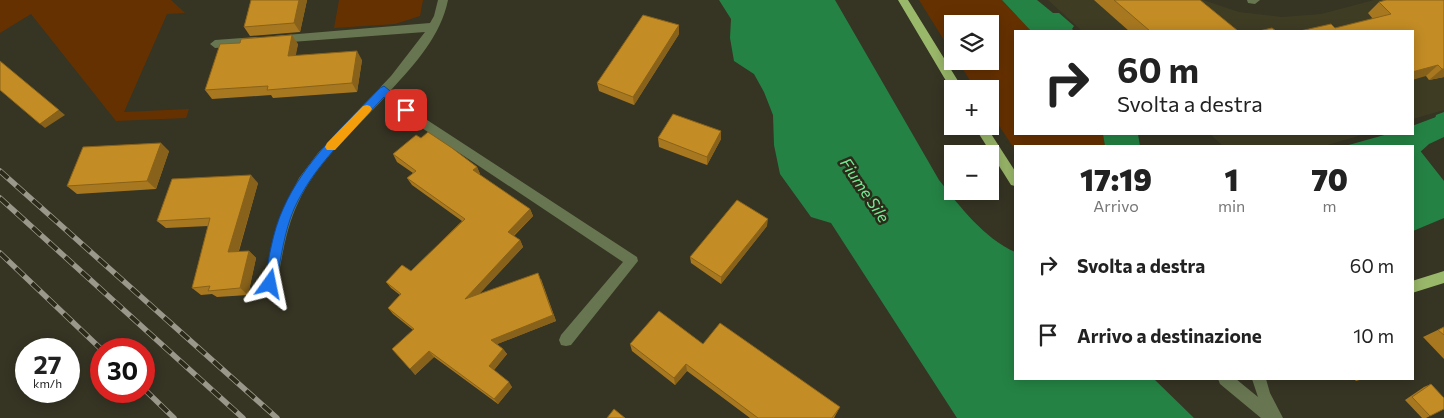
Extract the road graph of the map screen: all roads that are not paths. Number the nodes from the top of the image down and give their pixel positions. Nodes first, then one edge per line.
1 (444, 0) edge
2 (903, 0) edge
3 (435, 27) junction
4 (215, 44) dead end
5 (952, 80) edge
6 (384, 90) junction
7 (986, 135) edge
8 (1014, 179) edge
9 (1444, 277) edge
10 (270, 284) dead end
11 (1414, 286) edge
12 (566, 340) dead end
13 (1226, 380) edge
14 (1259, 380) edge
15 (1274, 418) edge

1 - 3 street
2 - 5 main road
3 - 4 street
3 - 6 street
6 - 10 street
6 - 12 street
7 - 8 main road
9 - 11 main road
13 - 15 street
14 - 15 street

